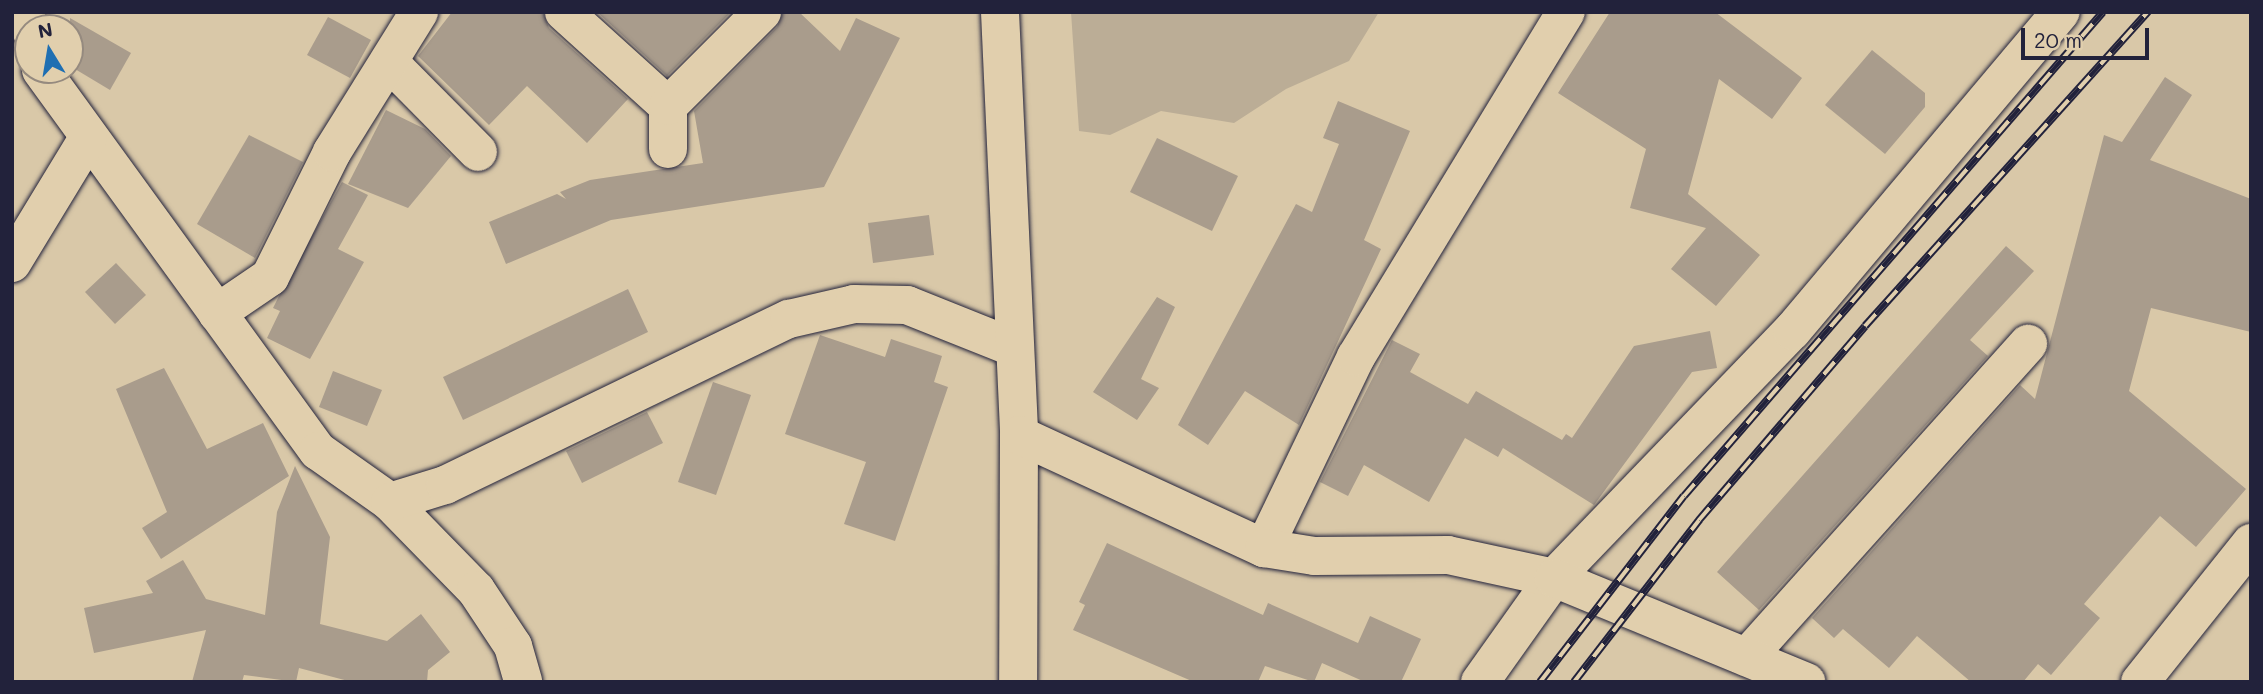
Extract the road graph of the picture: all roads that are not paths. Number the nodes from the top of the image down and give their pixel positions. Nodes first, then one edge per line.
1 (419, 12) edge
2 (564, 12) edge
3 (762, 12) edge
4 (1000, 12) edge
5 (1566, 12) edge
6 (2061, 12) edge
7 (390, 63) junction
8 (51, 84) edge
9 (668, 106) junction
10 (88, 138) junction
11 (668, 149) dead end
12 (478, 152) dead end
13 (12, 263) edge
14 (216, 313) junction
15 (2028, 344) dead end
16 (1012, 347) junction
17 (1018, 435) junction
18 (390, 502) junction
19 (2251, 543) edge
20 (1264, 548) junction
21 (1554, 578) junction
22 (1747, 657) junction
23 (523, 682) edge
24 (1018, 682) edge
25 (1480, 682) edge
26 (1806, 682) edge
27 (2140, 682) edge

1 - 7 street
2 - 9 street
3 - 9 street
4 - 16 street
5 - 20 street
6 - 21 street
7 - 12 street
7 - 14 street
8 - 10 street
9 - 11 street
10 - 13 street
10 - 14 street
14 - 18 street
15 - 22 street
16 - 17 street
16 - 18 street
17 - 20 street
17 - 24 street
18 - 23 street
19 - 27 street
20 - 21 street
21 - 22 street
21 - 25 street
22 - 26 street

